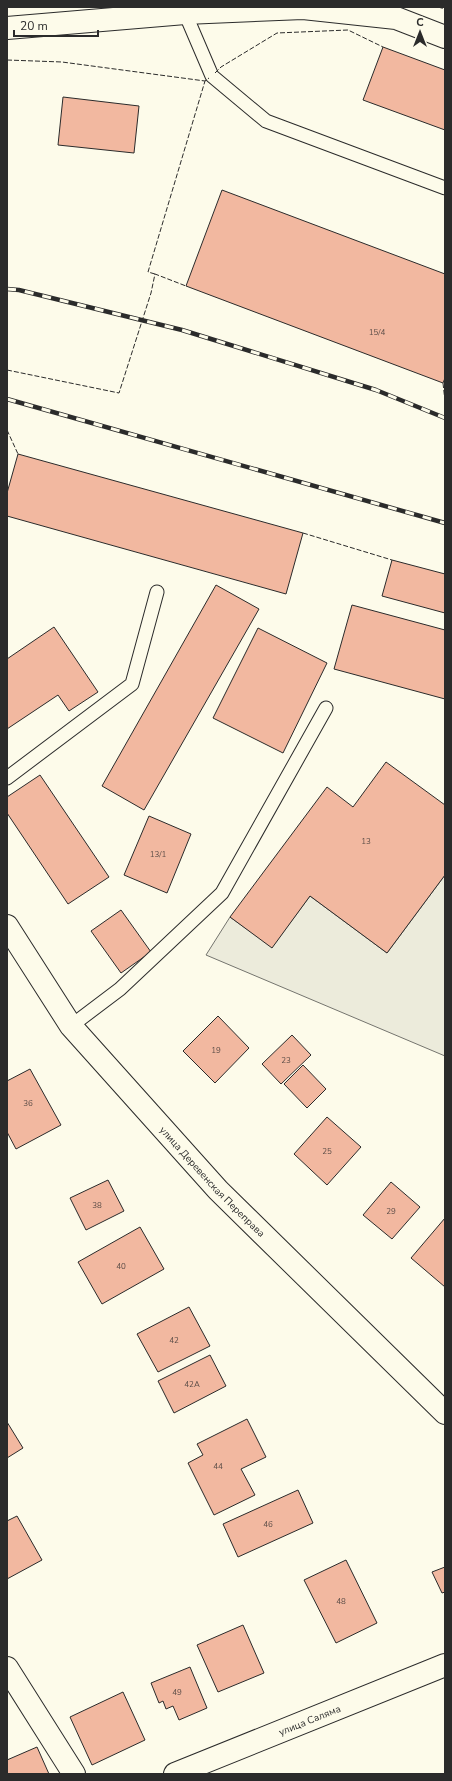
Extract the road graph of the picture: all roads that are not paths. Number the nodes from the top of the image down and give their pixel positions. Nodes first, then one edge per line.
1 (185, 13) junction
2 (7, 28) edge
3 (445, 37) edge
4 (445, 188) edge
5 (157, 592) dead end
6 (326, 708) dead end
7 (7, 778) edge
8 (7, 926) edge
9 (71, 1026) junction
10 (445, 1413) edge
11 (445, 1665) edge
12 (7, 1668) edge
13 (74, 1774) edge
14 (175, 1774) edge

1 - 2 street
1 - 3 street
1 - 4 lane
5 - 7 lane
6 - 9 lane
8 - 9 street, улица Деревенская Переправа
9 - 10 street, улица Деревенская Переправа
11 - 14 street, улица Саляма
12 - 13 street

